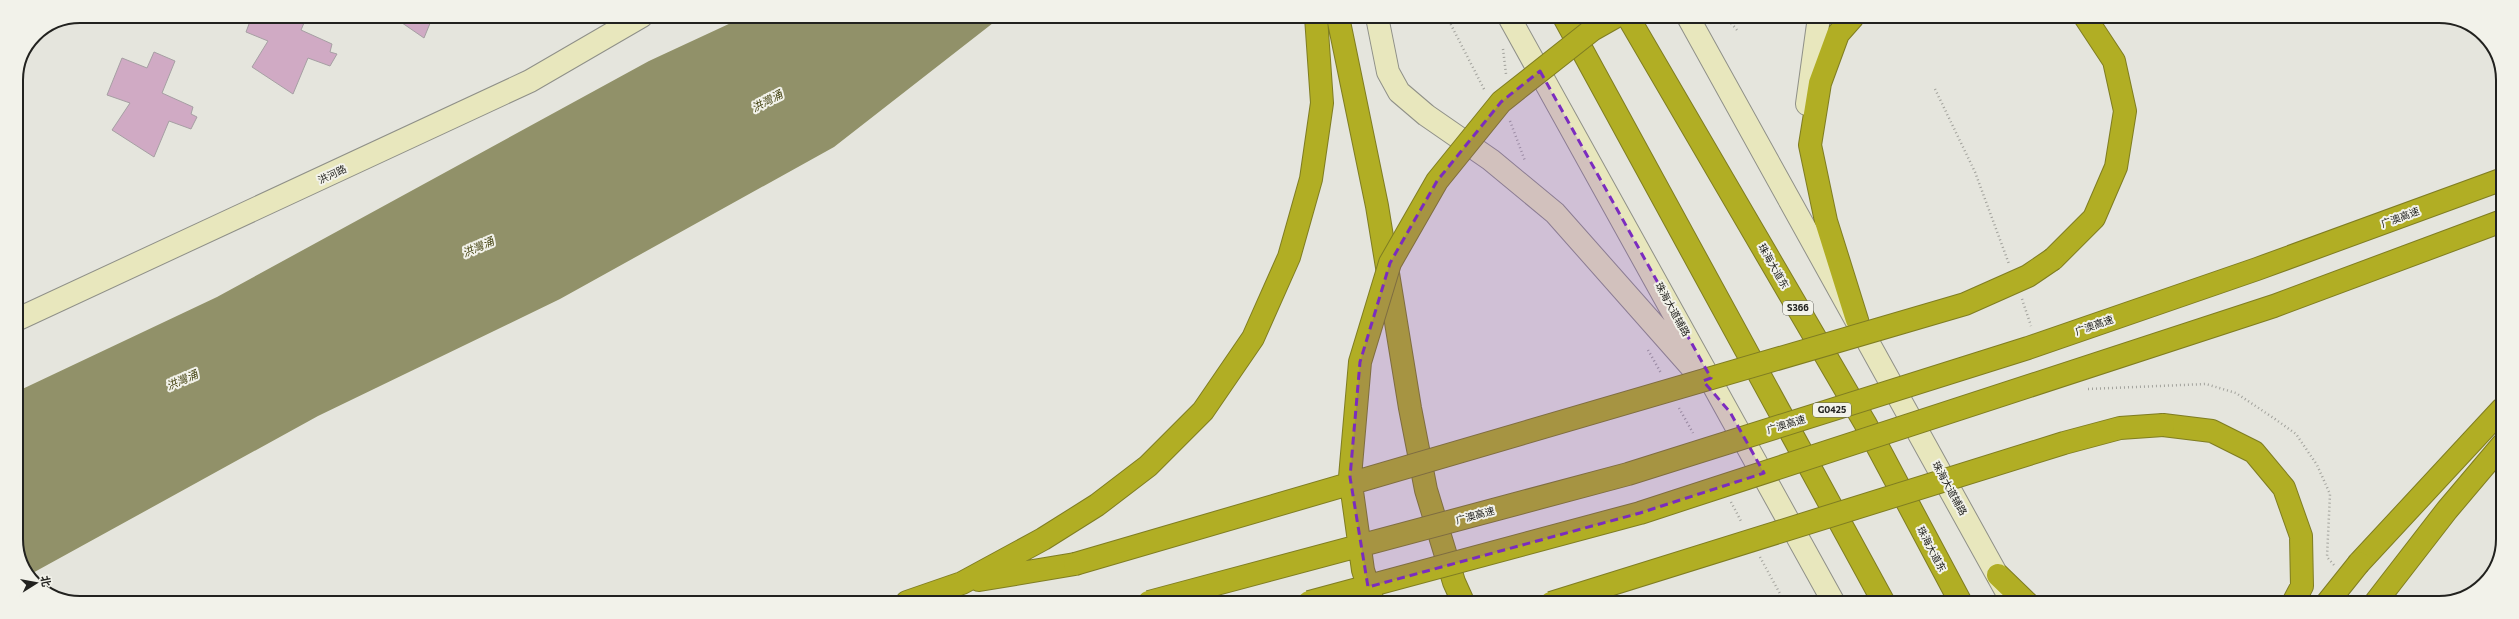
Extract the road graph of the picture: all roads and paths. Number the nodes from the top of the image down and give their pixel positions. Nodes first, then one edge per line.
1 (630, 23) edge
2 (1317, 23) edge
3 (1339, 23) edge
4 (1378, 23) edge
5 (1391, 23) edge
6 (1512, 23) edge
7 (1567, 23) edge
8 (1604, 23) edge
9 (1631, 23) edge
10 (1691, 23) edge
11 (1731, 23) edge
12 (1818, 23) edge
13 (1848, 23) edge
14 (2089, 23) edge
15 (1737, 30) dead end
16 (1503, 47) dead end
17 (1506, 76) dead end
18 (1935, 89) dead end
19 (1510, 114) dead end
20 (1426, 115) junction
21 (1510, 121) dead end
22 (1810, 145) junction
23 (2496, 182) edge
24 (2496, 223) edge
25 (2010, 268) dead end
26 (2022, 298) dead end
27 (2027, 312) dead end
28 (23, 317) edge
29 (1857, 320) junction
30 (1730, 412) junction
31 (2496, 415) edge
32 (2496, 452) edge
33 (1998, 575) junction
34 (962, 583) junction
35 (924, 596) edge
36 (1171, 596) edge
37 (1331, 596) edge
38 (1371, 596) edge
39 (1460, 596) edge
40 (1571, 596) edge
41 (1830, 596) edge
42 (1880, 596) edge
43 (1957, 596) edge
44 (2009, 596) edge
45 (2020, 596) edge
46 (2297, 596) edge
47 (2333, 596) edge
48 (2381, 596) edge

1 - 28 main road, 洪河路
2 - 34 highway
3 - 39 highway
4 - 20 main road
5 - 20 main road
6 - 30 main road, 珠海大道辅路
7 - 42 highway
8 - 38 highway, bridge
9 - 43 highway, 珠海大道东 / S366
10 - 29 main road, 珠海大道辅路
11 - 15 path
12 - 22 main road
13 - 22 highway
14 - 34 highway, bridge
16 - 17 path
18 - 25 path
19 - 21 path
20 - 30 main road
22 - 29 highway
23 - 36 highway, 广澳高速 / G0425, bridge
24 - 37 highway, bridge
26 - 27 path
29 - 33 main road, 珠海大道辅路
30 - 41 main road, 珠海大道辅路
31 - 47 highway, bridge
32 - 48 highway
33 - 44 main road, 珠海大道辅路
33 - 45 highway
34 - 35 highway
40 - 46 highway, bridge

